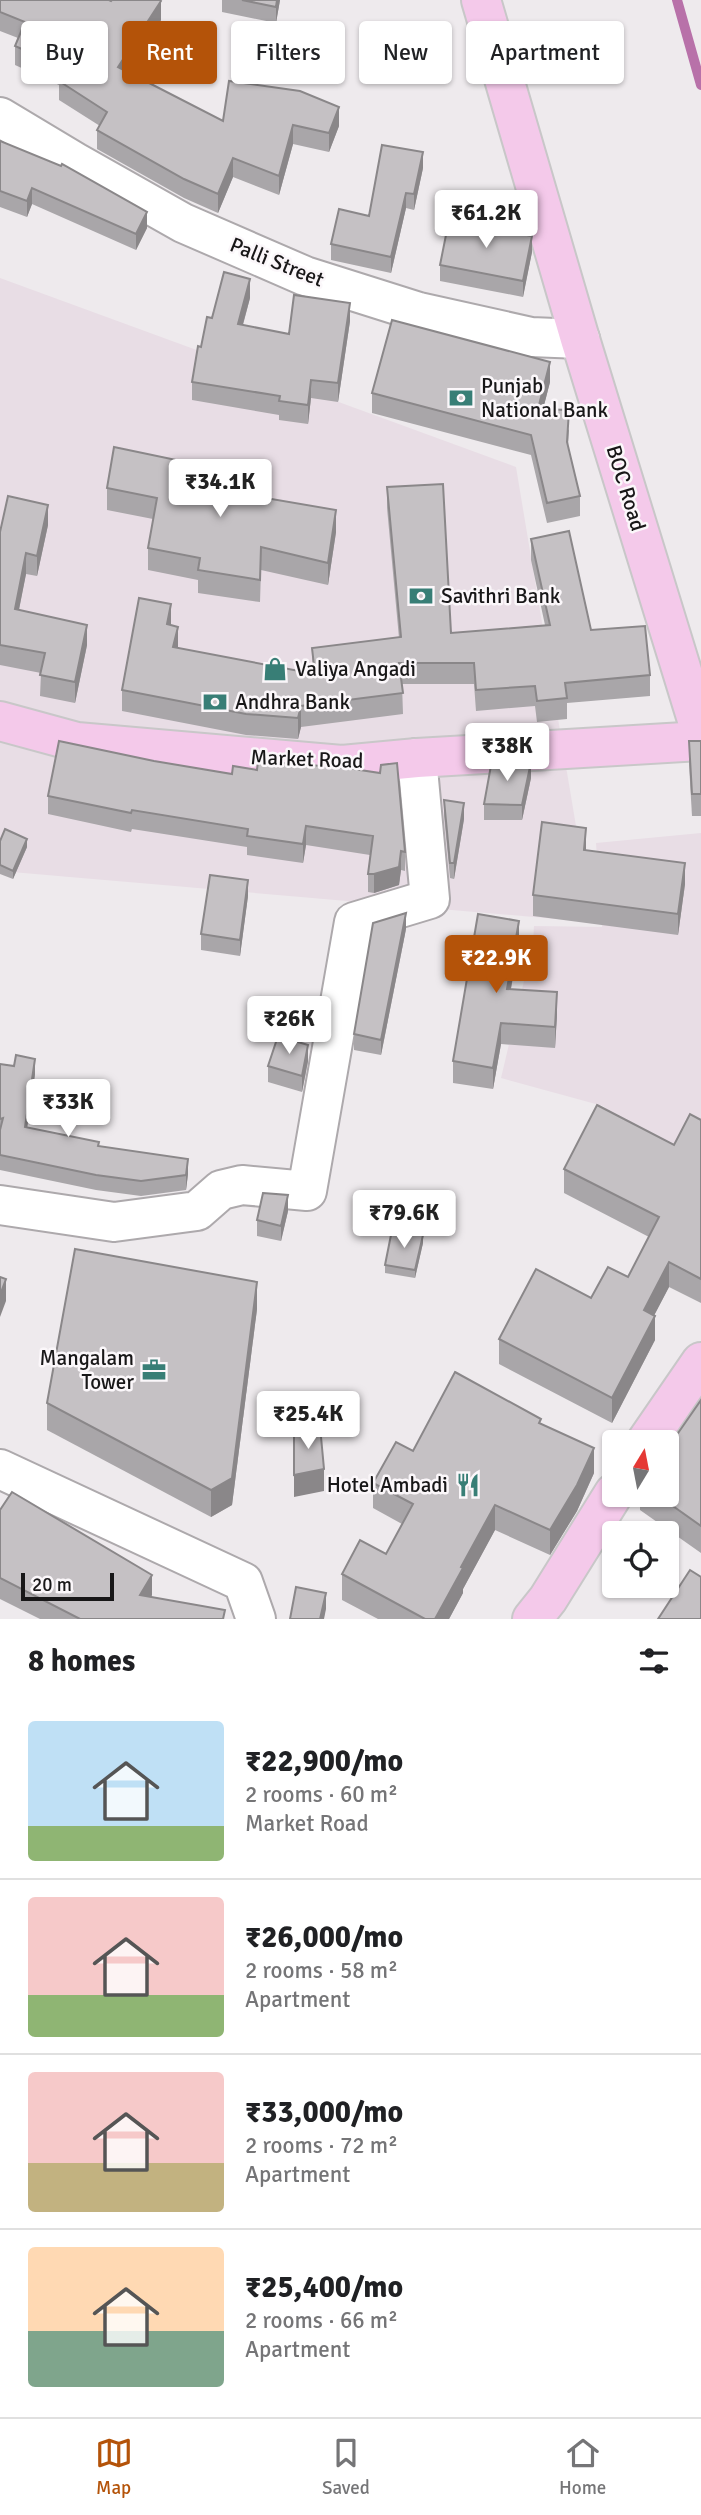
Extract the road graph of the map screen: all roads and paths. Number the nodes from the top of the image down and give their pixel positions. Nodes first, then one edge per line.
1 (481, 0) edge
2 (0, 117) edge
3 (580, 339) junction
4 (0, 721) edge
5 (701, 733) edge
6 (701, 741) edge
7 (416, 758) junction
8 (0, 1205) edge
9 (701, 1362) edge
10 (654, 1430) edge
11 (0, 1468) edge
12 (605, 1507) edge
13 (256, 1619) edge
14 (532, 1619) edge

1 - 3 main road, BOC Road
2 - 3 street, Palli Street
3 - 5 main road, BOC Road
4 - 7 main road, Market Road
6 - 7 main road, Market Road
7 - 8 street
9 - 10 main road
11 - 13 street
12 - 14 main road

